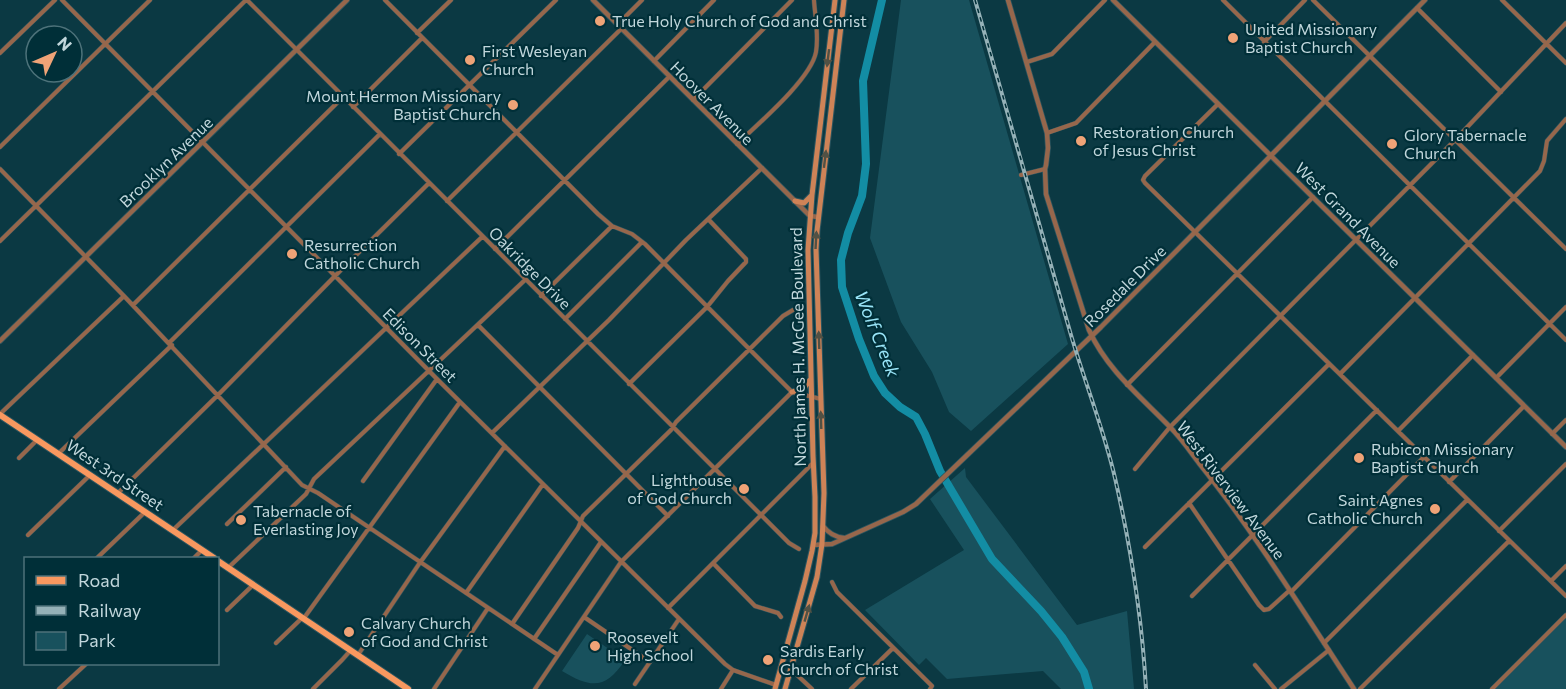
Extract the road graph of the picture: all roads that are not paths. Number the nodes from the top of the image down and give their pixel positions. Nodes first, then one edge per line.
1 (55, 0) edge
2 (62, 0) edge
3 (150, 0) edge
4 (246, 0) edge
5 (348, 0) edge
6 (385, 0) edge
7 (451, 0) edge
8 (556, 0) edge
9 (592, 0) edge
10 (642, 0) edge
11 (714, 0) edge
12 (792, 0) edge
13 (814, 0) edge
14 (835, 0) edge
15 (844, 0) edge
16 (1008, 0) edge
17 (1105, 0) edge
18 (1223, 0) edge
19 (1305, 0) edge
20 (1313, 0) edge
21 (1425, 0) edge
22 (1502, 0) edge
23 (1115, 1) edge
24 (1417, 8) junction
25 (1566, 23) edge
26 (619, 27) junction
27 (417, 33) junction
28 (422, 38) junction
29 (1155, 42) junction
30 (1264, 42) junction
31 (105, 44) junction
32 (1546, 44) junction
33 (297, 50) junction
34 (0, 53) edge
35 (1369, 56) junction
36 (654, 61) junction
37 (1027, 62) junction
38 (1566, 63) edge
39 (669, 77) junction
40 (469, 85) junction
41 (152, 91) junction
42 (1501, 92) junction
43 (343, 97) junction
44 (693, 101) junction
45 (1324, 101) junction
46 (1218, 104) junction
47 (353, 107) junction
48 (1566, 119) edge
49 (516, 132) junction
50 (1047, 133) junction
51 (380, 134) junction
52 (1455, 140) junction
53 (203, 143) junction
54 (737, 144) junction
55 (0, 147) edge
56 (399, 154) junction
57 (1270, 156) junction
58 (762, 168) junction
59 (1045, 169) junction
60 (0, 170) edge
61 (1021, 175) dead end
62 (564, 180) junction
63 (429, 183) junction
64 (1410, 186) junction
65 (249, 189) junction
66 (812, 195) junction
67 (1313, 197) junction
68 (1514, 198) junction
69 (447, 201) junction
70 (795, 201) junction
71 (36, 206) junction
72 (810, 216) junction
73 (818, 218) junction
74 (708, 220) junction
75 (612, 226) junction
76 (286, 227) junction
77 (1196, 232) junction
78 (482, 237) junction
79 (1356, 240) junction
80 (0, 241) edge
81 (642, 242) junction
82 (1469, 244) junction
83 (495, 249) junction
84 (1566, 249) edge
85 (87, 257) junction
86 (664, 264) junction
87 (1238, 274) junction
88 (335, 276) junction
89 (525, 280) junction
90 (124, 296) junction
91 (541, 296) junction
92 (1415, 298) junction
93 (133, 305) junction
94 (707, 307) junction
95 (1566, 307) edge
96 (793, 310) dead end
97 (1281, 316) junction
98 (565, 319) junction
99 (1550, 324) junction
100 (478, 325) junction
101 (386, 327) junction
102 (1092, 336) junction
103 (0, 340) edge
104 (1566, 340) edge
105 (587, 341) junction
106 (170, 344) junction
107 (750, 349) junction
108 (1473, 355) junction
109 (1329, 364) junction
110 (429, 370) junction
111 (1340, 374) junction
112 (811, 378) junction
113 (1496, 378) junction
114 (437, 379) junction
115 (629, 384) junction
116 (1127, 385) junction
117 (540, 387) junction
118 (792, 392) junction
119 (218, 395) junction
120 (811, 397) junction
121 (821, 399) junction
122 (460, 402) junction
123 (1524, 406) junction
124 (1377, 410) junction
125 (0, 414) edge
126 (1566, 420) edge
127 (672, 427) junction
128 (1170, 428) junction
129 (1398, 432) junction
130 (492, 433) junction
131 (1552, 434) junction
132 (38, 440) junction
133 (264, 443) junction
134 (505, 446) junction
135 (1566, 447) edge
136 (58, 454) junction
137 (1424, 457) junction
138 (19, 458) dead end
139 (813, 463) junction
140 (1566, 464) edge
141 (286, 467) junction
142 (714, 469) junction
143 (1135, 469) dead end
144 (626, 474) junction
145 (90, 475) junction
146 (1212, 480) junction
147 (363, 481) dead end
148 (1449, 482) junction
149 (543, 484) junction
150 (309, 488) junction
151 (117, 493) junction
152 (1467, 500) junction
153 (1189, 503) junction
154 (145, 512) junction
155 (668, 516) junction
156 (761, 516) junction
157 (581, 522) junction
158 (227, 524) dead end
159 (823, 526) junction
160 (369, 528) junction
161 (173, 531) junction
162 (1499, 531) junction
163 (28, 535) dead end
164 (1252, 536) junction
165 (844, 538) junction
166 (1509, 541) junction
167 (601, 542) junction
168 (822, 544) junction
169 (813, 545) junction
170 (1145, 547) dead end
171 (799, 549) dead end
172 (202, 550) junction
173 (98, 557) edge
174 (196, 557) edge
175 (212, 557) edge
176 (1229, 560) junction
177 (219, 562) edge
178 (420, 562) junction
179 (621, 562) junction
180 (713, 563) junction
181 (1566, 566) edge
182 (228, 568) junction
183 (1551, 581) junction
184 (832, 582) dead end
185 (253, 585) junction
186 (1290, 591) junction
187 (466, 593) junction
188 (1192, 596) dead end
189 (1566, 596) edge
190 (488, 608) junction
191 (668, 608) junction
192 (227, 610) dead end
193 (1566, 615) edge
194 (584, 617) junction
195 (781, 617) dead end
196 (303, 618) junction
197 (679, 619) junction
198 (512, 624) junction
199 (534, 639) junction
200 (276, 643) dead end
201 (1324, 643) junction
202 (893, 648) junction
203 (350, 650) junction
204 (1329, 650) junction
205 (558, 655) junction
206 (358, 656) junction
207 (650, 662) junction
208 (84, 665) edge
209 (1256, 665) dead end
210 (733, 670) junction
211 (790, 671) junction
212 (635, 684) dead end
213 (775, 687) edge
214 (404, 688) edge
215 (931, 688) edge
216 (59, 689) edge
217 (313, 689) edge
218 (434, 689) edge
219 (535, 689) edge
220 (721, 689) edge
221 (785, 689) edge
222 (812, 689) edge
223 (851, 689) edge
224 (1275, 689) edge
225 (1281, 689) edge
226 (1354, 689) edge
227 (1360, 689) edge
228 (1492, 689) edge

1 - 34 street
2 - 31 street, Edison Street
3 - 31 street
4 - 33 street, Oakridge Drive
4 - 41 street
5 - 33 street, Brooklyn Avenue
6 - 27 street
7 - 27 street
8 - 40 street
9 - 26 street, Hoover Avenue
10 - 26 street
11 - 36 street
12 - 44 street
13 - 54 street
14 -> 66 main road, North James H. McGee Boulevard
73 -> 15 main road, North James H. McGee Boulevard
16 - 37 street, West Riverview Avenue
17 - 37 street
18 - 30 street
19 - 30 street
20 - 35 street
21 - 24 street, Rosedale Drive
22 - 32 street
23 - 29 street, West Grand Avenue
24 - 35 street, Rosedale Drive
24 - 42 street
25 - 32 street
26 - 36 street, Hoover Avenue
26 - 49 street
27 - 28 street
28 - 40 street
28 - 47 street
29 - 46 street, West Grand Avenue
29 - 50 street
30 - 45 street
31 - 41 street, Edison Street
31 - 55 street
32 - 38 street
32 - 42 street
33 - 43 street, Oakridge Drive
33 - 53 street, Brooklyn Avenue
35 - 45 street, Rosedale Drive
35 - 52 street
36 - 39 street, Hoover Avenue
37 - 50 street, West Riverview Avenue
39 - 44 street, Hoover Avenue
39 - 62 street
40 - 49 street
40 - 56 street
41 - 53 street, Edison Street
41 - 71 street
42 - 52 street
43 - 47 street, Oakridge Drive
43 - 65 street
44 - 54 street, Hoover Avenue
45 - 57 street, Rosedale Drive
45 - 64 street
46 - 57 street, West Grand Avenue
46 - 77 street
47 - 51 street, Oakridge Drive
48 - 68 street
49 - 62 street
49 - 69 street
50 - 59 street, West Riverview Avenue
51 - 56 street, Oakridge Drive
51 - 76 street
52 - 64 street
52 - 68 street
53 - 65 street, Edison Street
53 - 85 street, Brooklyn Avenue
54 - 58 street, Hoover Avenue
56 - 63 street, Oakridge Drive
57 - 67 street, West Grand Avenue
57 - 77 street, Rosedale Drive
58 - 70 street, Hoover Avenue
58 - 74 street
59 - 61 street
59 - 102 street, West Riverview Avenue
60 - 71 street
62 - 75 street
62 - 83 street
63 - 69 street, Oakridge Drive
63 - 88 street
64 - 79 street
64 - 82 street
65 - 76 street, Edison Street
65 - 93 street
66 - 70 main road
66 - 72 main road, North James H. McGee Boulevard
67 - 79 street, West Grand Avenue
67 - 87 street
68 - 82 street
68 - 84 street
69 - 78 street, Oakridge Drive
70 - 72 street, Hoover Avenue
71 - 80 street
71 - 85 street
72 - 73 street
72 - 112 main road, North James H. McGee Boulevard
121 -> 73 main road, North James H. McGee Boulevard
74 - 86 street
74 - 94 street
75 - 81 street
75 - 91 street
76 - 88 street, Edison Street
76 - 106 street
77 - 87 street
77 - 102 street, Rosedale Drive
78 - 83 street, Oakridge Drive
78 - 101 street
79 - 92 street, West Grand Avenue
79 - 97 street
81 - 86 street
81 - 98 street
82 - 92 street
82 - 99 street
83 - 89 street, Oakridge Drive
85 - 90 street
85 - 103 street, Brooklyn Avenue
86 - 94 street
86 - 105 street
87 - 97 street
87 - 116 street
88 - 101 street, Edison Street
88 - 119 street
89 - 91 street, Oakridge Drive
89 - 100 street
90 - 93 street
90 - 125 street
91 - 98 street, Oakridge Drive
92 - 108 street, West Grand Avenue
92 - 111 street
93 - 106 street
94 - 107 street
94 - 115 street
95 - 99 street
96 - 107 street
97 - 109 street
97 - 128 street
98 - 105 street, Oakridge Drive
99 - 104 street
99 - 113 street
100 - 110 street
100 - 117 street
101 - 110 street, Edison Street
101 - 133 street
102 - 116 street, West Riverview Avenue
102 - 165 street, Rosedale Drive
105 - 115 street, Oakridge Drive
105 - 117 street
106 - 119 street
106 - 136 street
107 - 118 street
107 - 127 street
108 - 113 street, West Grand Avenue
108 - 129 street
109 - 111 street
109 - 146 street
110 - 114 street, Edison Street
110 - 150 street
111 - 124 street
112 - 118 main road
112 - 120 main road, North James H. McGee Boulevard
113 - 123 street, West Grand Avenue
114 - 122 street, Edison Street
114 - 147 street
115 - 127 street, Oakridge Drive
116 - 128 street, West Riverview Avenue
117 - 130 street
117 - 144 street
118 - 120 street
118 - 142 street
119 - 133 street
119 - 151 street
120 - 121 street
120 - 139 main road, North James H. McGee Boulevard
159 -> 121 main road, North James H. McGee Boulevard
122 - 130 street, Edison Street
122 - 160 street
123 - 131 street, West Grand Avenue
123 - 148 street
124 - 129 street
124 - 164 street
125 - 132 main road, West 3rd Street
126 - 131 street
127 - 142 street, Oakridge Drive
127 - 144 street
128 - 143 street
128 - 146 street, West Riverview Avenue
129 - 137 street
130 - 134 street, Edison Street
131 - 135 street, West Grand Avenue
132 - 136 main road, West 3rd Street
132 - 138 street
133 - 141 street
133 - 161 street
134 - 149 street, Edison Street
134 - 178 street
136 - 145 main road, West 3rd Street
137 - 148 street
137 - 186 street
139 - 156 street
139 - 169 main road, North James H. McGee Boulevard
140 - 162 street
141 - 150 street
141 - 158 street
142 - 155 street
142 - 156 street, Oakridge Drive
144 - 155 street
144 - 157 street
145 - 151 main road, West 3rd Street
145 - 163 street
146 - 153 street
146 - 164 street, West Riverview Avenue
148 - 152 street
149 - 157 street, Edison Street
149 - 187 street
150 - 160 street
150 - 182 street
151 - 154 main road, West 3rd Street
152 - 162 street
152 - 201 street
153 - 170 street
153 - 176 street
154 - 161 main road, West 3rd Street
154 - 173 street
155 - 179 street
156 - 171 street, Oakridge Drive
156 - 180 street
157 - 167 street, Edison Street
157 - 198 street
159 - 165 street
159 - 168 main road, North James H. McGee Boulevard
160 - 178 street
160 - 196 street
161 - 172 main road, West 3rd Street
162 - 166 street
164 - 176 street
164 - 186 street, West Riverview Avenue
165 - 168 street, Rosedale Drive
166 - 183 street
166 - 227 street
167 - 179 street, Edison Street
167 - 199 street
168 - 169 street, Rosedale Drive
211 -> 168 main road, North James H. McGee Boulevard
169 - 213 main road, North James H. McGee Boulevard
172 - 174 street
172 - 175 main road, West 3rd Street
176 - 186 street
176 - 188 street
177 - 182 main road, West 3rd Street
178 - 187 street
178 - 206 street
179 - 191 street, Edison Street
179 - 194 street
180 - 191 street
180 - 195 street
181 - 183 street
182 - 185 main road, West 3rd Street
183 - 189 street
184 - 202 street
185 - 192 street
185 - 196 main road, West 3rd Street
186 - 201 street, West Riverview Avenue
187 - 190 street
190 - 198 street
190 - 218 street
191 - 197 street, Edison Street
193 - 228 street
194 - 205 street
194 - 207 street
196 - 200 street
196 - 203 main road, West 3rd Street
197 - 207 street
197 - 210 street, Edison Street
198 - 199 street
199 - 205 street
201 - 204 street, West Riverview Avenue
202 - 215 street
202 - 223 street
203 - 206 main road, West 3rd Street
203 - 217 street
204 - 225 street
204 - 226 street, West Riverview Avenue
205 - 219 street
206 - 214 main road, West 3rd Street
207 - 212 street
208 - 216 street
209 - 224 street
210 - 213 street, Edison Street
210 - 220 street
211 - 221 main road, North James H. McGee Boulevard
211 - 222 street

